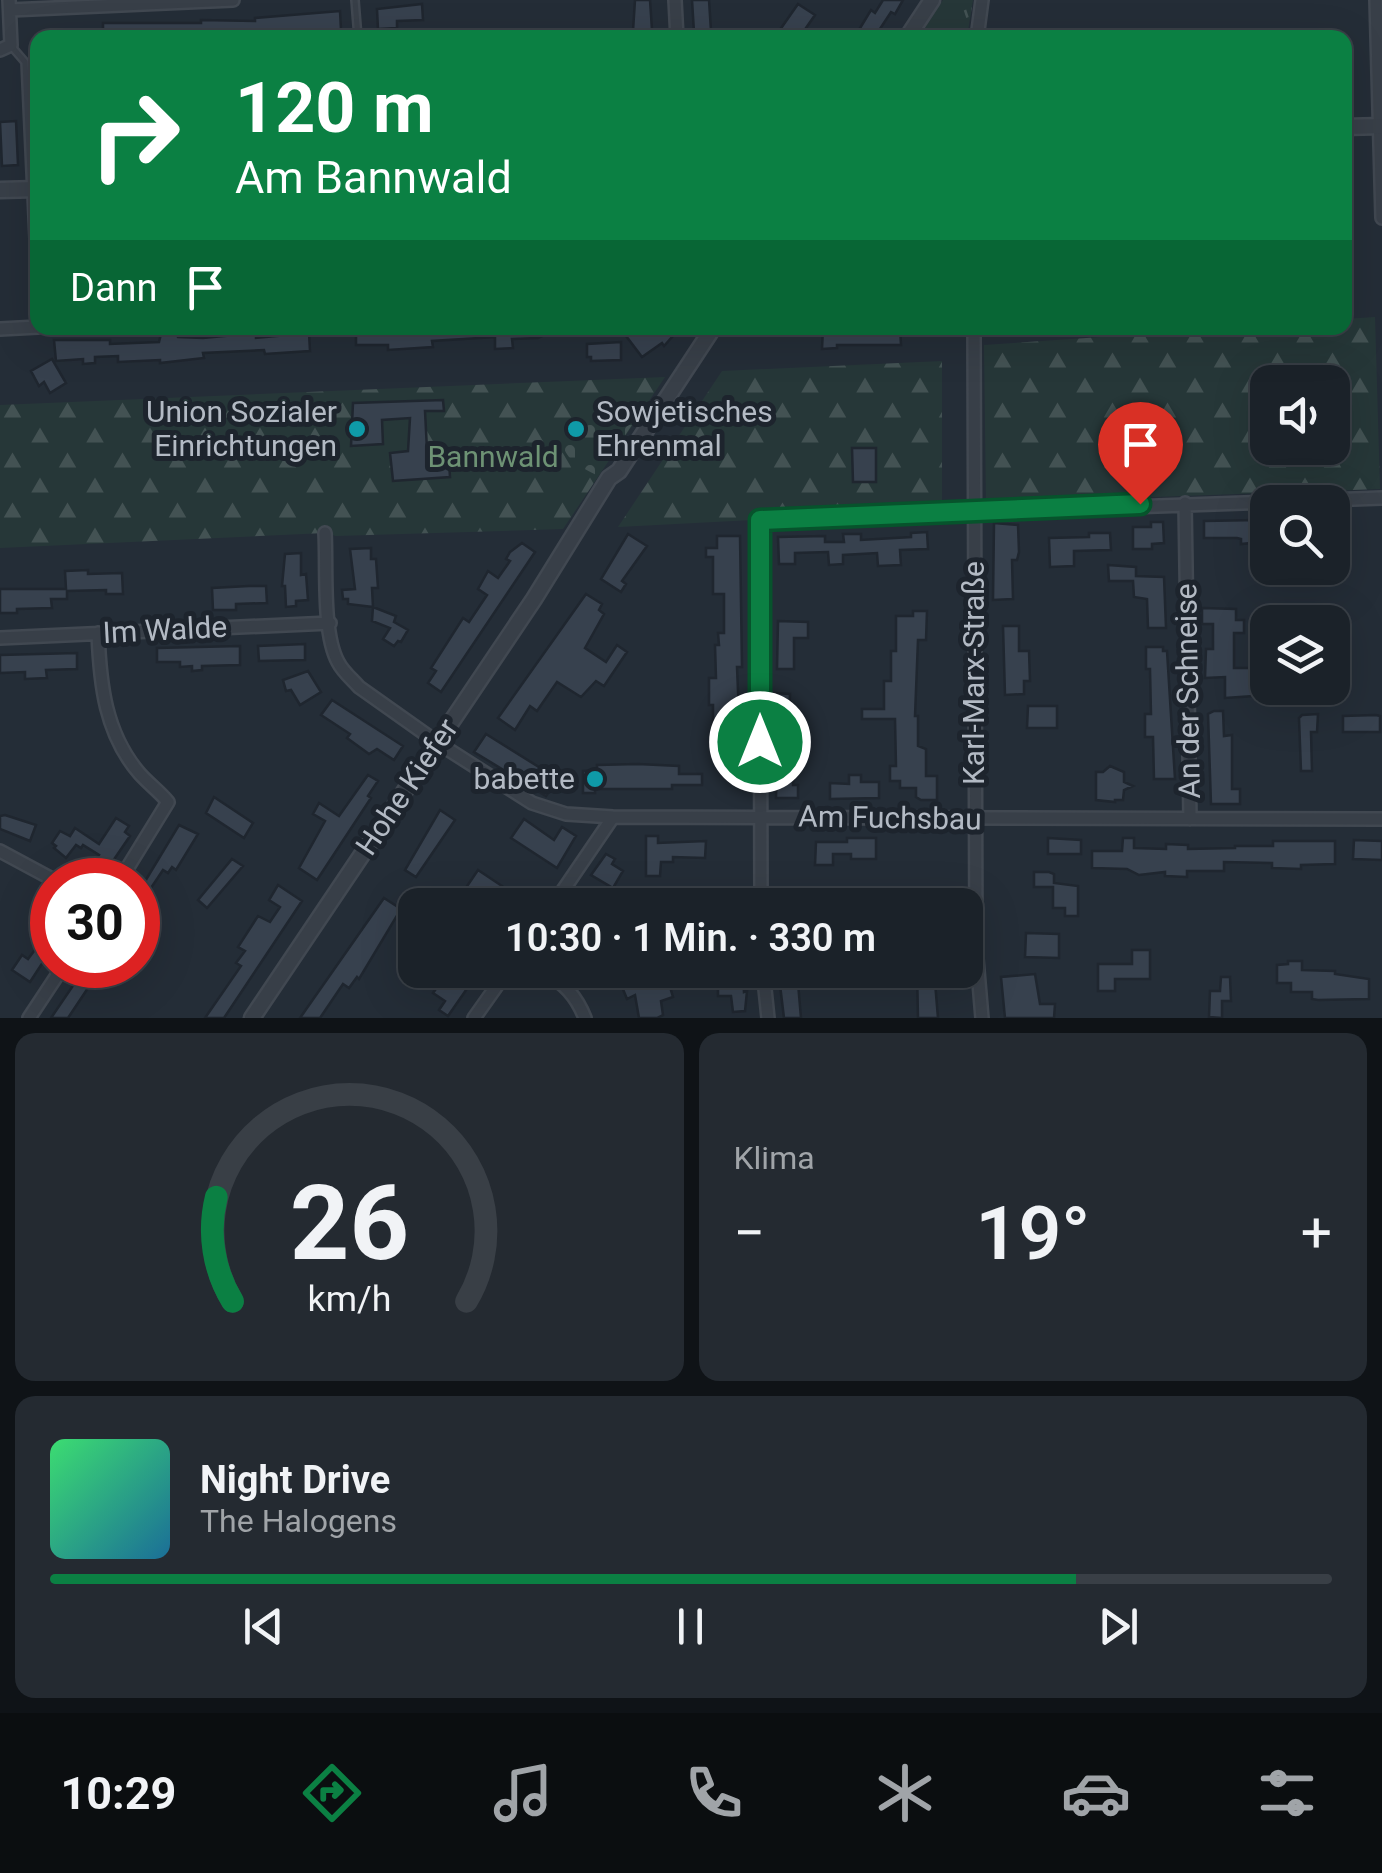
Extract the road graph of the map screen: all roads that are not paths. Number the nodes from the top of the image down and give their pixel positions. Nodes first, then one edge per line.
1 (234, 0) edge
2 (355, 0) edge
3 (676, 0) edge
4 (932, 0) edge
5 (982, 0) edge
6 (1376, 0) edge
7 (175, 1) edge
8 (9, 5) edge
9 (357, 30) edge
10 (678, 30) edge
11 (912, 30) edge
12 (978, 30) edge
13 (5, 48) edge
14 (30, 126) edge
15 (1380, 126) edge
16 (1352, 128) edge
17 (30, 189) edge
18 (0, 190) edge
19 (1382, 218) edge
20 (30, 327) edge
21 (0, 329) edge
22 (708, 335) edge
23 (974, 335) edge
24 (1382, 498) edge
25 (1186, 503) junction
26 (973, 510) junction
27 (325, 533) dead end
28 (330, 623) junction
29 (98, 633) junction
30 (0, 638) edge
31 (438, 743) junction
32 (613, 816) junction
33 (761, 817) junction
34 (1190, 819) junction
35 (1382, 819) edge
36 (975, 820) junction
37 (0, 851) edge
38 (134, 858) edge
39 (30, 867) edge
40 (564, 888) edge
41 (761, 888) edge
42 (48, 988) edge
43 (495, 988) edge
44 (567, 988) edge
45 (766, 988) edge
46 (28, 1018) edge
47 (252, 1018) edge
48 (474, 1018) edge
49 (585, 1018) edge
50 (768, 1018) edge
51 (982, 1018) edge

1 - 7 street
2 - 9 lane
3 - 10 street
4 - 11 street
5 - 12 street
6 - 15 street
7 - 8 street
8 - 13 street
13 - 14 lane
15 - 16 street
15 - 19 street
17 - 18 street
20 - 21 street
22 - 31 street, Hohe Kiefer
23 - 26 street, Karl-Marx-Straße
24 - 25 street
25 - 26 street
25 - 34 street, An der Schneise
26 - 33 street
26 - 36 street, Karl-Marx-Straße
27 - 28 street, Am Fuchsbau
28 - 29 street, Im Walde
28 - 31 street, Am Fuchsbau
29 - 30 street, Im Walde
29 - 38 street
31 - 32 street, Am Fuchsbau
31 - 47 street, Hohe Kiefer
32 - 33 street, Am Fuchsbau
32 - 40 street
33 - 36 street, Am Fuchsbau
33 - 41 street
34 - 35 street, Am Fuchsbau
34 - 36 street, Am Fuchsbau
36 - 51 street, Karl-Marx-Straße
37 - 39 street
42 - 46 street
43 - 48 street
44 - 49 street
45 - 50 street

